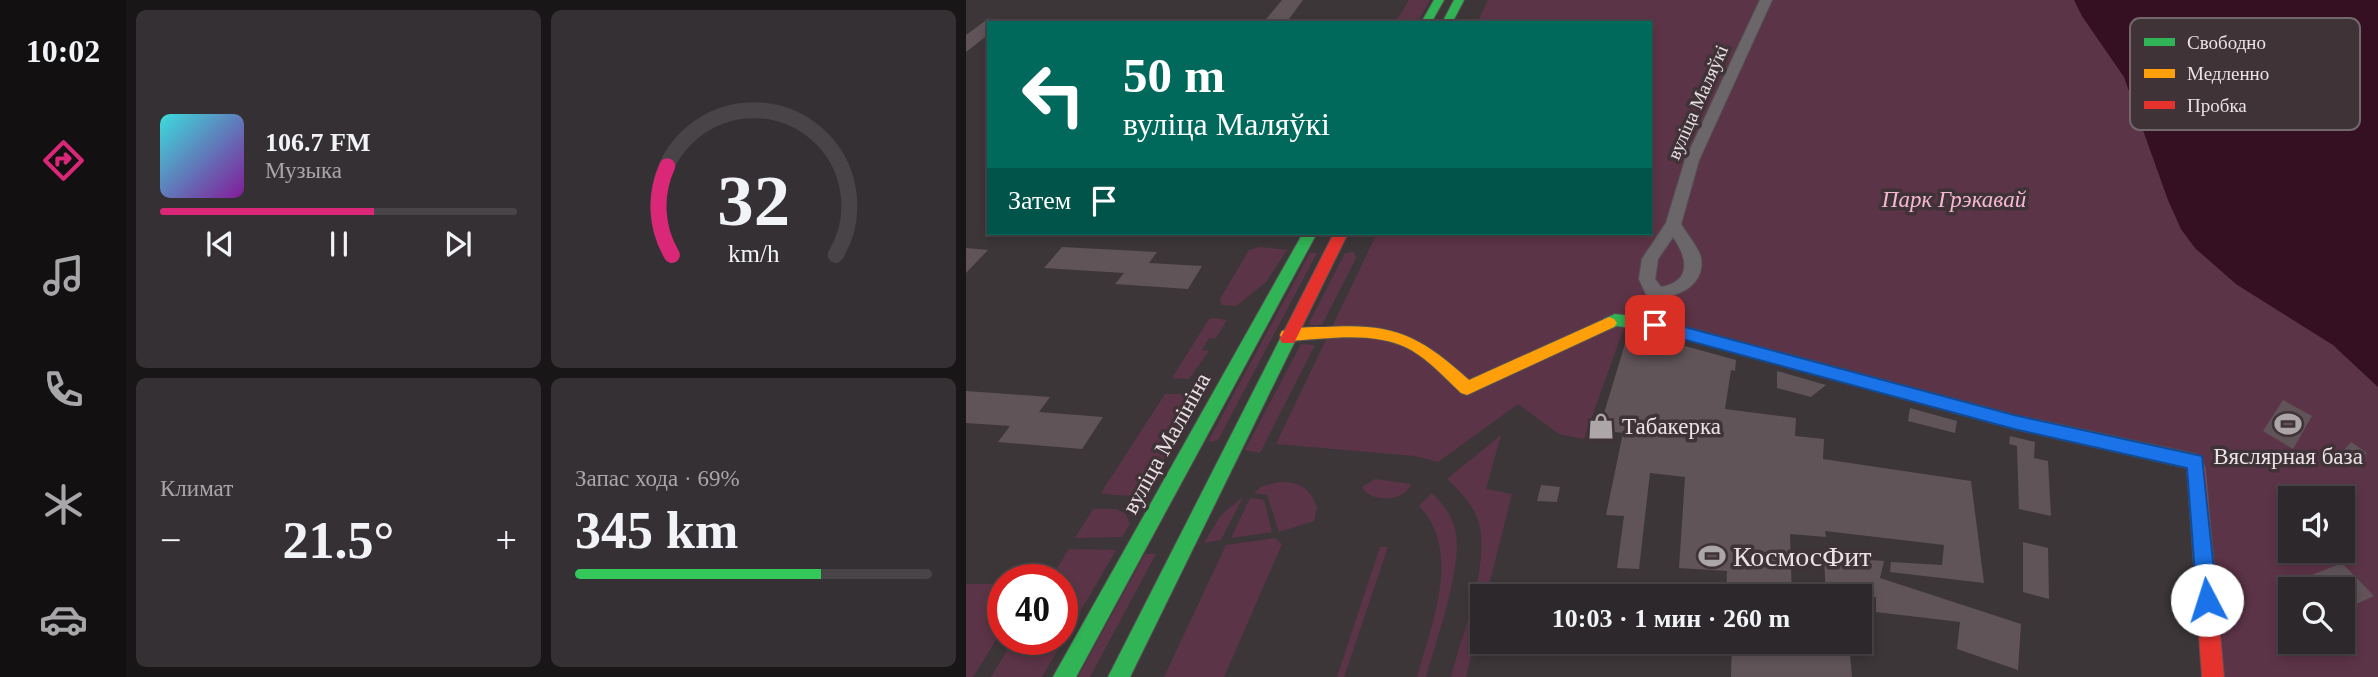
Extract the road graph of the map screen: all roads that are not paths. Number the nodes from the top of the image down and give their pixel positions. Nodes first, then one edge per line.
1 (1439, 0) edge
2 (1459, 0) edge
3 (1766, 0) edge
4 (1427, 21) edge
5 (1448, 21) edge
6 (1674, 224) dead end
7 (1309, 235) edge
8 (1340, 235) edge
9 (1288, 335) junction
10 (1064, 677) edge
11 (1119, 677) edge
12 (2213, 677) edge

1 - 4 main road
2 - 5 main road
3 - 6 street, вуліца Маляўкі
7 - 10 main road, вуліца Малініна
8 - 9 main road
9 - 11 main road
9 - 12 main road

